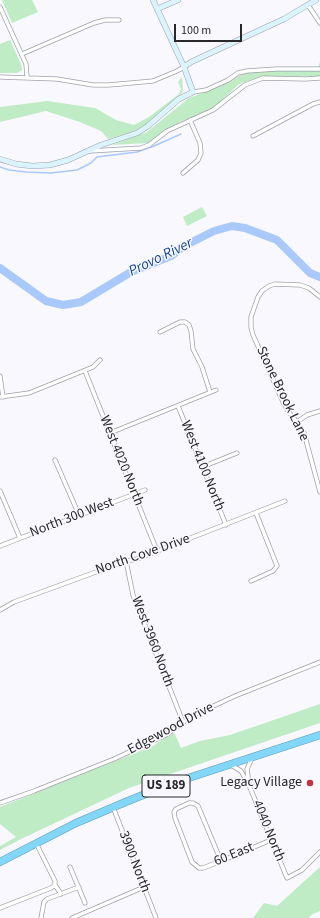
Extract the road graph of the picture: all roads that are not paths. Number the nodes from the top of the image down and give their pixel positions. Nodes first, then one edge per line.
1 (153, 0) edge
2 (178, 0) edge
3 (316, 0) edge
4 (308, 5) junction
5 (0, 7) edge
6 (157, 9) junction
7 (119, 20) dead end
8 (320, 23) edge
9 (22, 54) junction
10 (184, 67) junction
11 (320, 69) edge
12 (0, 76) edge
13 (27, 77) junction
14 (320, 78) edge
15 (193, 92) junction
16 (320, 102) edge
17 (190, 120) junction
18 (253, 136) dead end
19 (88, 151) junction
20 (0, 159) edge
21 (183, 173) dead end
22 (320, 297) edge
23 (160, 332) dead end
24 (100, 360) dead end
25 (85, 371) junction
26 (0, 376) edge
27 (216, 390) dead end
28 (210, 392) junction
29 (2, 397) edge
30 (178, 406) junction
31 (320, 411) edge
32 (297, 422) junction
33 (110, 433) junction
34 (237, 453) dead end
35 (55, 460) dead end
36 (202, 466) junction
37 (145, 490) dead end
38 (0, 492) edge
39 (320, 492) edge
40 (134, 494) junction
41 (285, 501) dead end
42 (256, 513) junction
43 (79, 515) junction
44 (226, 526) junction
45 (20, 538) junction
46 (0, 546) edge
47 (157, 551) junction
48 (126, 561) junction
49 (251, 581) dead end
50 (0, 610) edge
51 (320, 662) edge
52 (183, 722) junction
53 (320, 735) edge
54 (252, 757) junction
55 (230, 764) junction
56 (250, 785) junction
57 (0, 804) edge
58 (113, 807) junction
59 (271, 840) junction
60 (36, 843) junction
61 (320, 852) edge
62 (221, 861) junction
63 (0, 862) edge
64 (70, 867) dead end
65 (55, 885) junction
66 (79, 887) junction
67 (144, 887) junction
68 (61, 894) junction
69 (85, 903) dead end
70 (0, 908) edge
71 (41, 918) edge
72 (72, 918) edge
73 (156, 918) edge

1 - 6 street
2 - 6 street
3 - 4 street
4 - 8 street
4 - 10 street
5 - 9 street
6 - 10 street
7 - 9 street
9 - 13 street
10 - 13 street
10 - 15 street
11 - 15 street
12 - 13 street
14 - 17 street
15 - 19 street
16 - 18 street
17 - 19 street
17 - 21 street
19 - 20 street
22 - 32 street, Stone Brook Lane
23 - 28 street
24 - 25 street
25 - 29 street
25 - 33 street, West 4020 North
26 - 29 street
27 - 28 street
28 - 30 street
30 - 33 street
30 - 36 street, West 4100 North
31 - 32 street
32 - 39 street, Stone Brook Lane
33 - 40 street, West 4020 North
34 - 36 street
35 - 43 street
36 - 44 street, West 4100 North
37 - 40 street, North 300 West
38 - 45 street
40 - 43 street, North 300 West
40 - 47 street, West 4020 North
41 - 42 street, North Cove Drive
42 - 44 street, North Cove Drive
42 - 49 street
43 - 45 street, North 300 West
44 - 47 street, North Cove Drive
45 - 46 street, North 300 West
47 - 48 street, North Cove Drive
48 - 50 street, North Cove Drive
48 - 52 street, West 3960 North
51 - 52 street, Edgewood Drive
52 - 57 street, Edgewood Drive
53 - 54 highway, US 189
54 - 55 highway, US 189
54 - 56 street, 4040 North
55 - 56 street, 4040 North
55 - 58 highway, US 189
56 - 59 street, 4040 North
58 - 60 highway, US 189
58 - 67 street, 3900 North
59 - 61 street, 4040 North
59 - 62 street, 60 East
60 - 63 highway, US 189
60 - 65 street
62 - 62 street, 60 East
64 - 66 street
65 - 68 street
65 - 70 street
66 - 68 street
66 - 69 street
67 - 72 street
67 - 73 street, 3900 North
68 - 71 street

